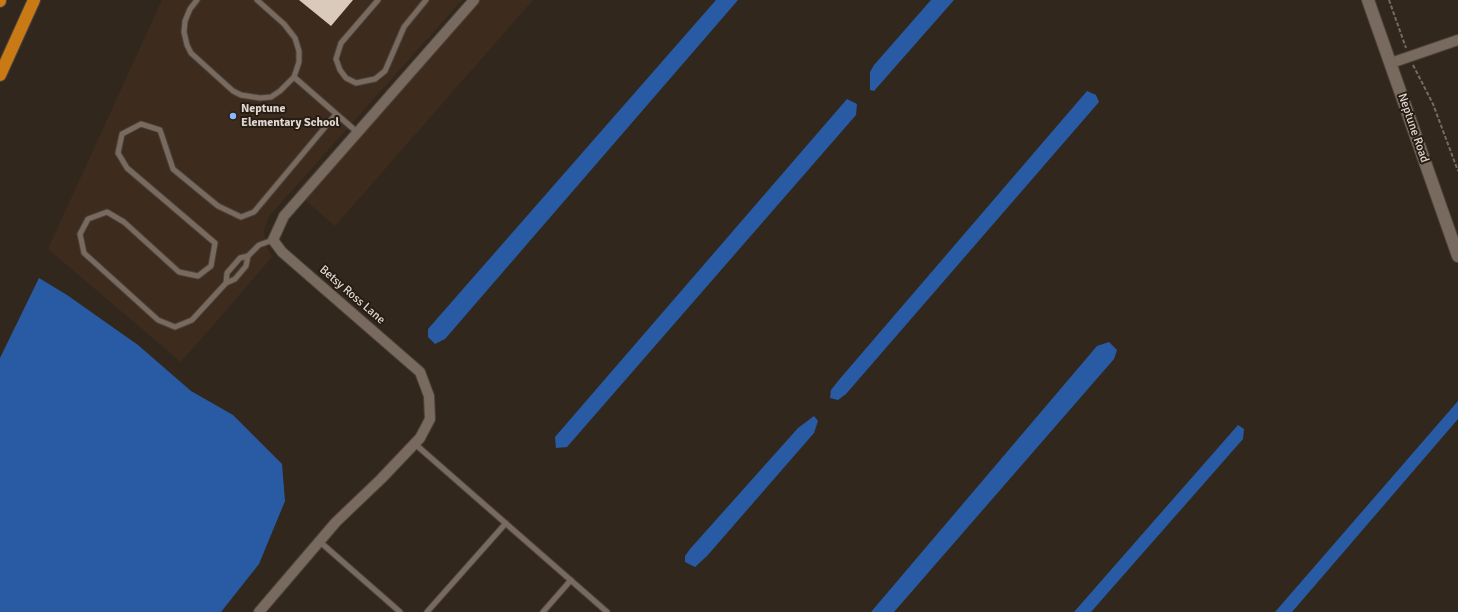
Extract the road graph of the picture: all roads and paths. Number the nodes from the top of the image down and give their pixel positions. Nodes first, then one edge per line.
1 (34, 0) edge
2 (197, 0) edge
3 (256, 0) edge
4 (378, 0) edge
5 (426, 0) edge
6 (474, 0) edge
7 (1368, 0) edge
8 (1390, 0) edge
9 (1458, 40) edge
10 (1410, 57) junction
11 (1391, 63) junction
12 (0, 75) edge
13 (294, 77) junction
14 (336, 114) junction
15 (357, 132) junction
16 (1458, 171) edge
17 (273, 240) junction
18 (248, 256) junction
19 (1458, 256) edge
20 (226, 283) junction
21 (415, 444) junction
22 (506, 523) junction
23 (319, 541) junction
24 (571, 580) junction
25 (259, 612) edge
26 (400, 612) edge
27 (426, 612) edge
28 (544, 612) edge
29 (607, 612) edge

1 - 12 highway
2 - 13 lane
3 - 13 lane
4 - 5 lane
6 - 15 street
7 - 11 main road, Neptune Road
8 - 10 path
9 - 10 street
10 - 11 street
10 - 16 path
11 - 19 main road, Neptune Road
13 - 14 lane
14 - 15 lane
14 - 20 lane
15 - 17 street
17 - 18 lane
17 - 21 street, Betsy Ross Lane
18 - 20 lane
18 - 20 lane
21 - 22 lane
21 - 23 street, Betsy Ross Lane
22 - 24 lane
22 - 27 lane
23 - 25 street, Betsy Ross Lane
23 - 26 lane
24 - 28 lane
24 - 29 lane

